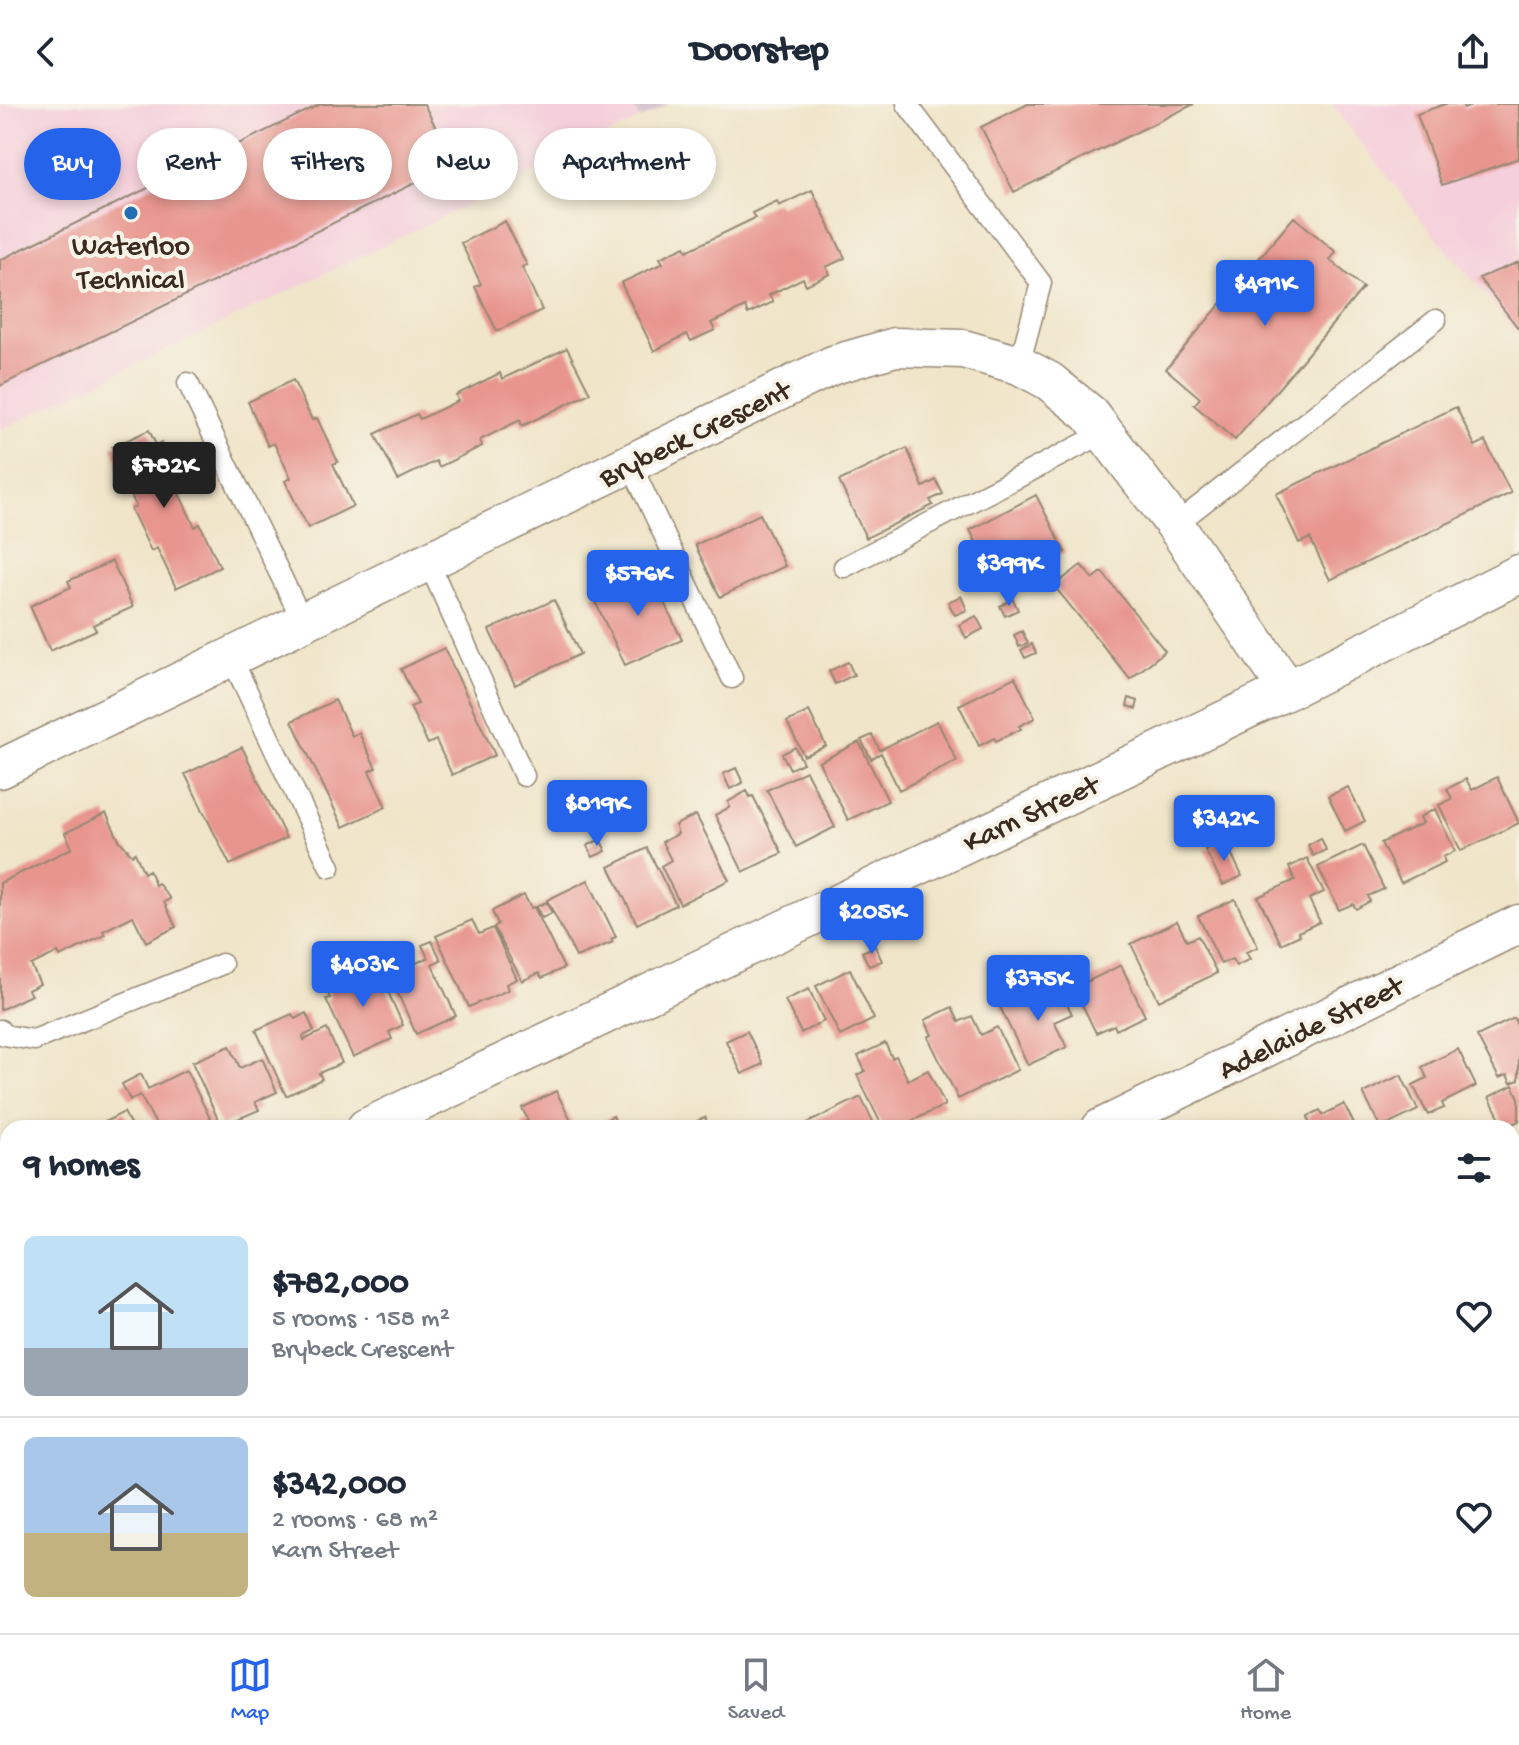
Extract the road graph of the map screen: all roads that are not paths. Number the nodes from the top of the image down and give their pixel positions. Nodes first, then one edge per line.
1 (907, 104) edge
2 (1436, 320) dead end
3 (1019, 365) junction
4 (188, 383) dead end
5 (1104, 433) junction
6 (630, 463) junction
7 (1175, 525) junction
8 (428, 561) junction
9 (844, 567) dead end
10 (1519, 574) edge
11 (303, 622) junction
12 (231, 657) junction
13 (732, 678) dead end
14 (1288, 690) junction
15 (0, 769) edge
16 (524, 776) dead end
17 (330, 867) dead end
18 (1519, 924) edge
19 (222, 964) dead end
20 (0, 1030) edge
21 (397, 1120) edge
22 (1117, 1120) edge

1 - 3 lane
2 - 7 lane
3 - 5 street, Brybeck Crescent
3 - 6 street, Brybeck Crescent
4 - 11 lane
5 - 7 street, Brybeck Crescent
5 - 9 lane
6 - 8 street, Brybeck Crescent
6 - 13 lane
7 - 14 street, Brybeck Crescent
8 - 11 street, Brybeck Crescent
8 - 16 lane
10 - 14 street, Karn Street
11 - 12 street, Brybeck Crescent
12 - 15 street, Brybeck Crescent
12 - 17 lane
14 - 21 street, Karn Street
18 - 22 street, Adelaide Street
19 - 20 lane

